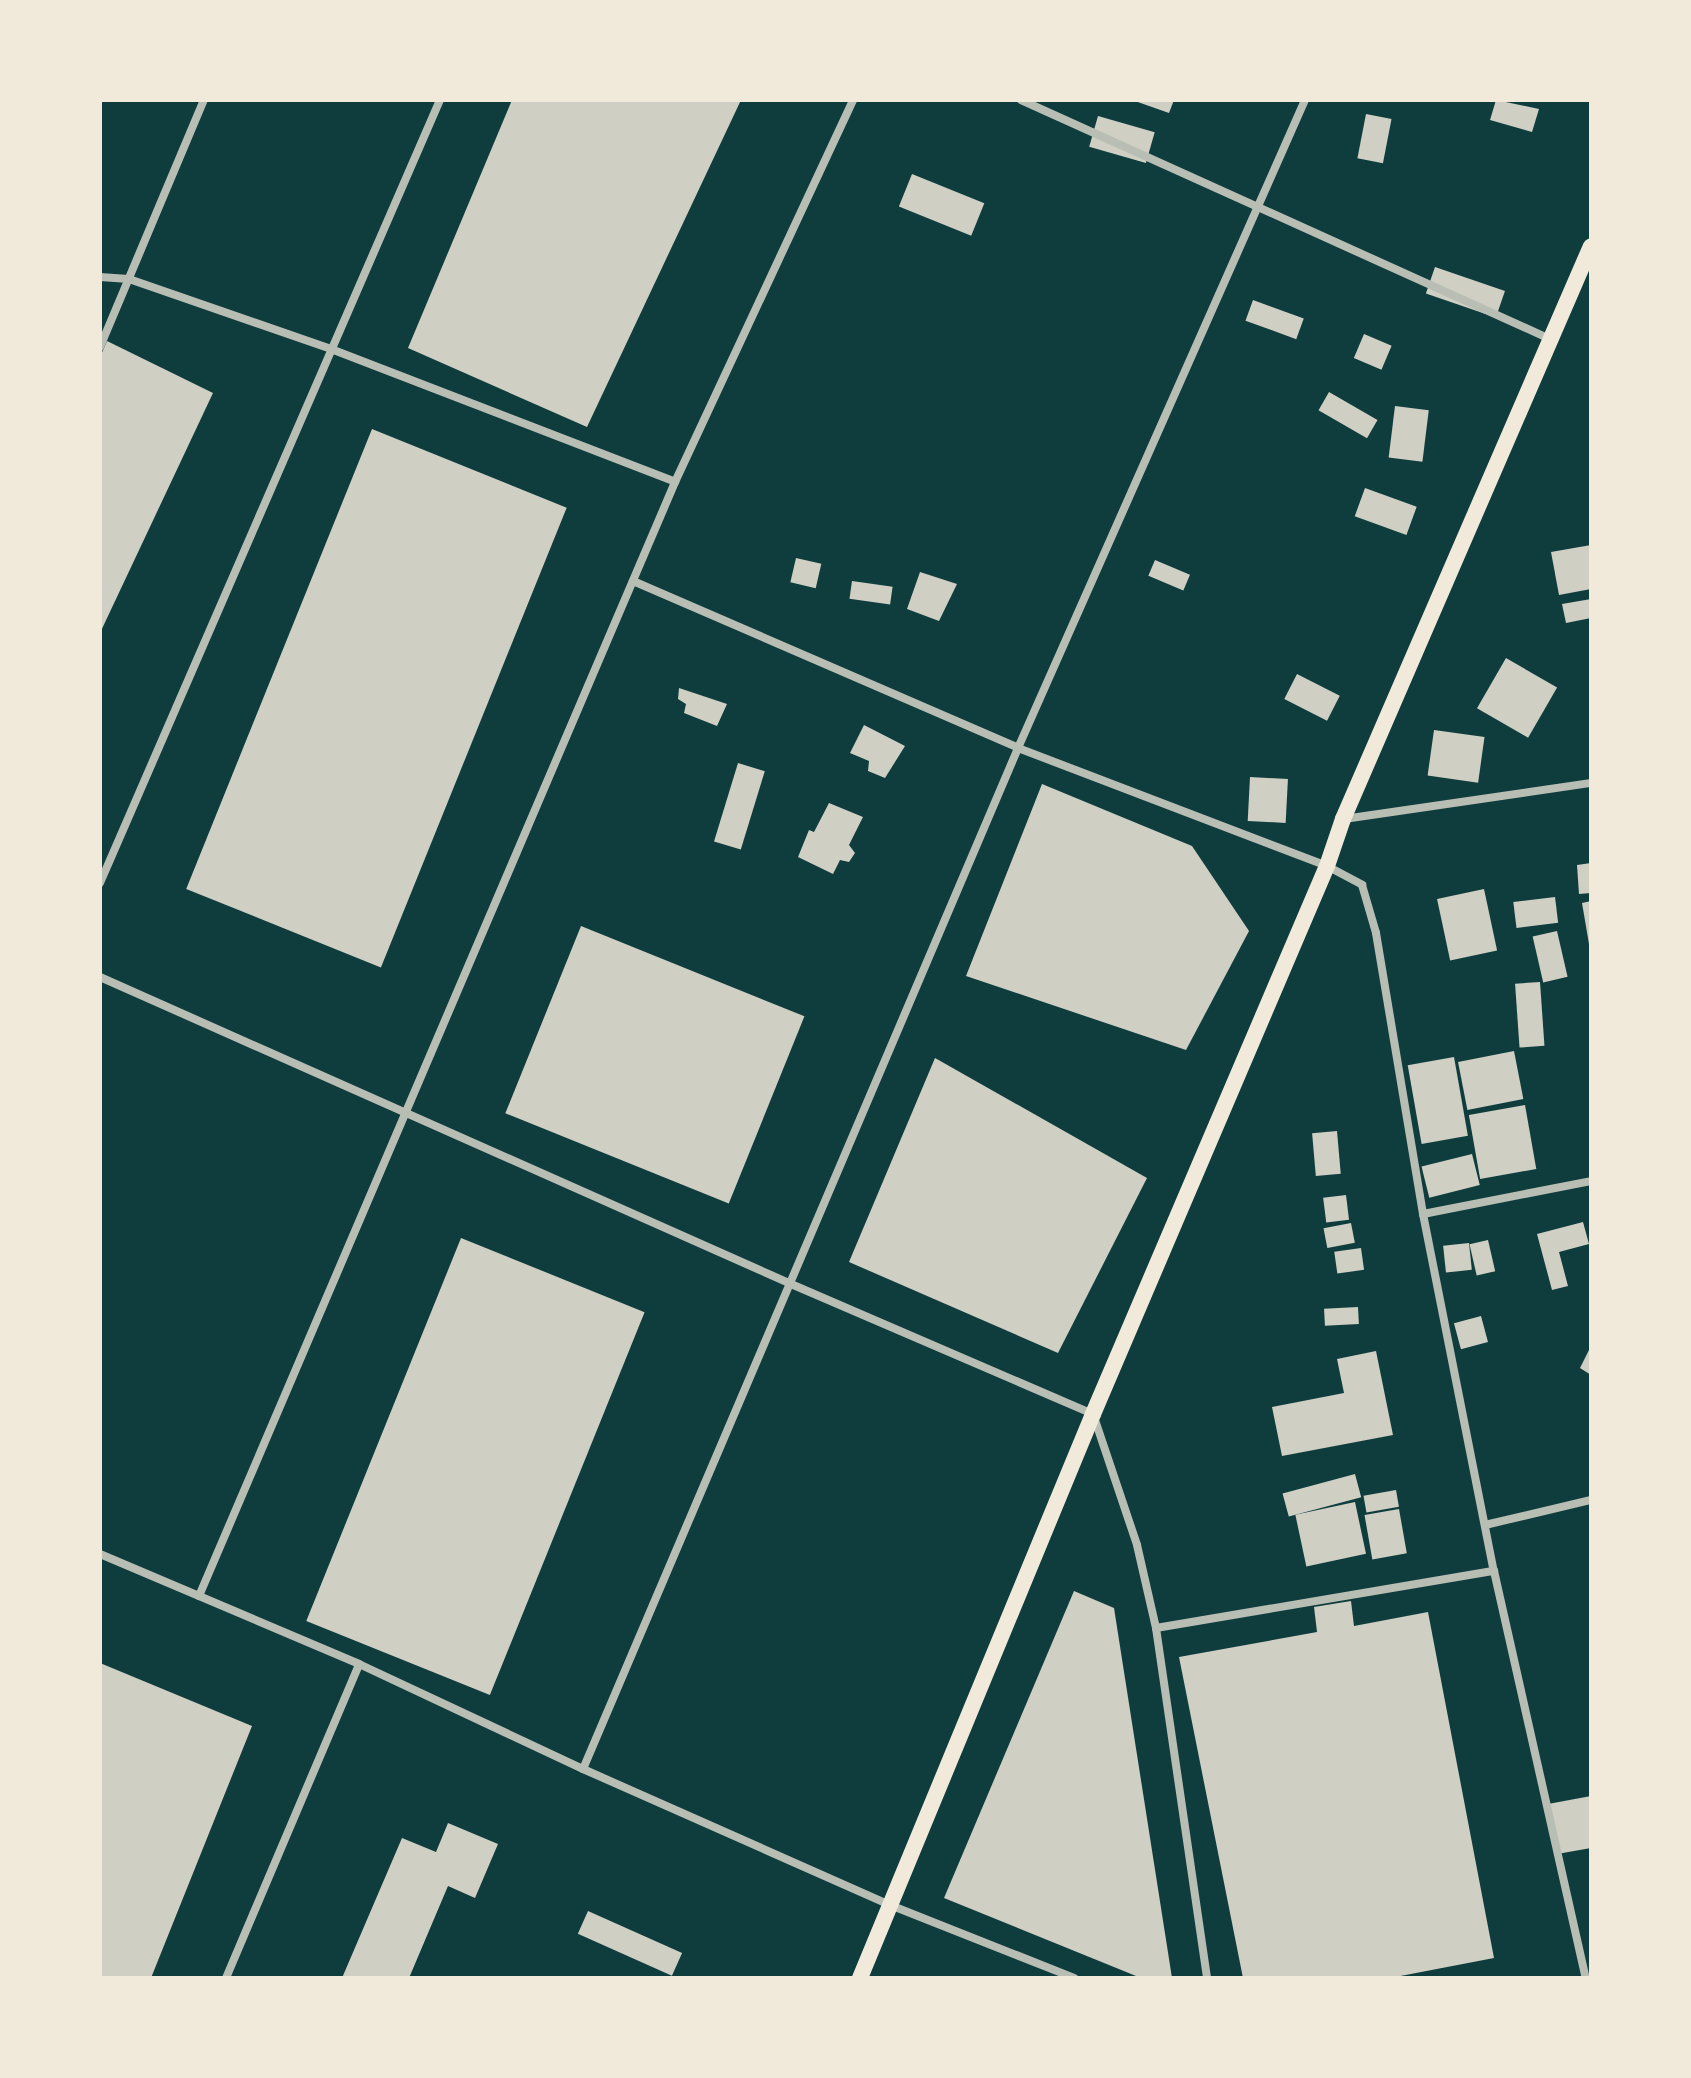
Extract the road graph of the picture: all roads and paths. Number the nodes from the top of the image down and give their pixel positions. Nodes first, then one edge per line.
1 (204, 100) edge
2 (440, 100) edge
3 (853, 100) edge
4 (1021, 100) edge
5 (1305, 100) edge
6 (1257, 205) junction
7 (1591, 246) edge
8 (100, 277) edge
9 (129, 279) junction
10 (1550, 339) junction
11 (100, 347) edge
12 (331, 349) junction
13 (675, 482) junction
14 (633, 581) junction
15 (1018, 748) junction
16 (1591, 783) edge
17 (1343, 819) junction
18 (1327, 866) junction
19 (100, 883) edge
20 (100, 977) edge
21 (407, 1114) junction
22 (1591, 1181) edge
23 (1423, 1214) junction
24 (791, 1284) junction
25 (1093, 1414) junction
26 (1591, 1500) edge
27 (1485, 1525) junction
28 (100, 1554) edge
29 (1494, 1571) junction
30 (199, 1596) junction
31 (1156, 1628) junction
32 (359, 1664) junction
33 (583, 1769) junction
34 (890, 1905) junction
35 (1588, 1967) edge
36 (226, 1978) edge
37 (860, 1978) edge
38 (1074, 1978) edge
39 (1207, 1978) edge
40 (1586, 1978) edge

1 - 9 street
2 - 12 street
3 - 13 street
4 - 6 street
5 - 6 street
6 - 10 street
6 - 15 street
7 - 10 main road
8 - 9 street
9 - 11 street
9 - 12 street
10 - 17 main road
12 - 13 street
12 - 19 street
13 - 14 street
14 - 15 street
14 - 21 street
15 - 18 street
15 - 24 street
16 - 17 street
17 - 18 main road
18 - 23 street
18 - 25 main road
20 - 21 street
21 - 24 street
21 - 30 street
22 - 23 street
23 - 27 street
24 - 25 street
24 - 33 street
25 - 31 street
25 - 34 main road
26 - 27 street
27 - 29 street
28 - 30 street
29 - 31 street
29 - 35 street
30 - 32 street
31 - 39 street
32 - 33 street
32 - 36 street
33 - 34 street
34 - 37 main road
34 - 38 street
35 - 40 street

